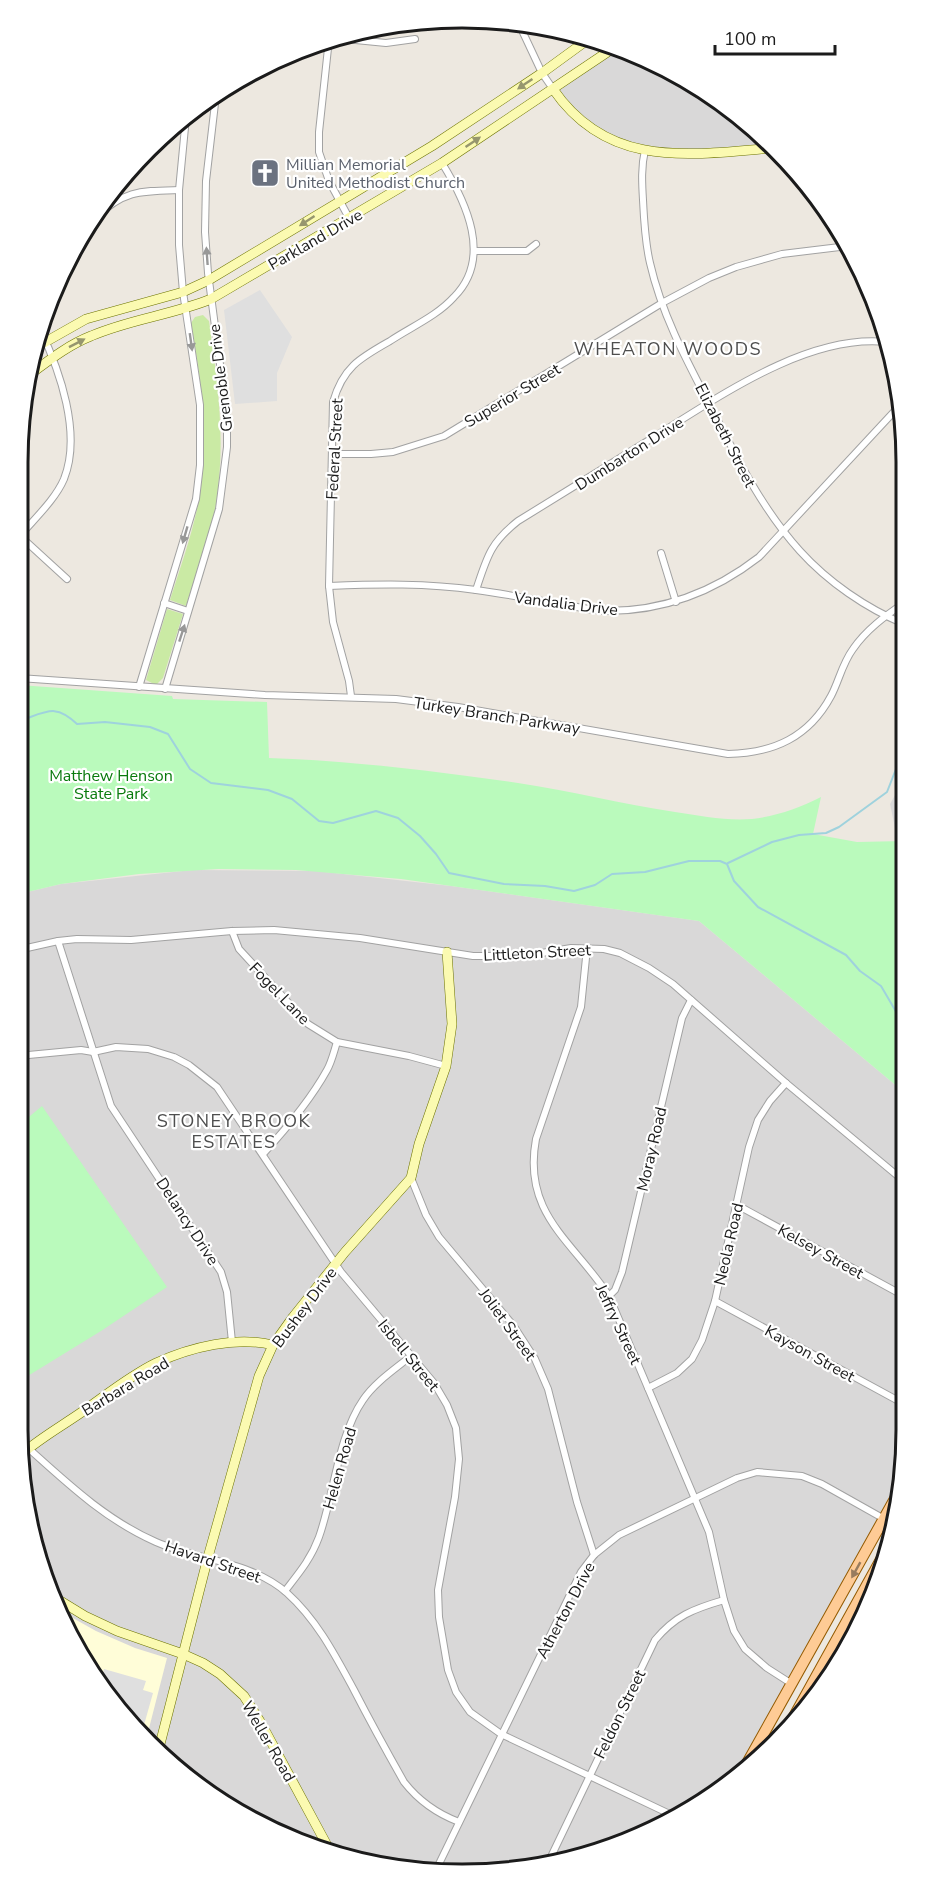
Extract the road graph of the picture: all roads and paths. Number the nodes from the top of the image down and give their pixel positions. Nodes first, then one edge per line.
1 (523, 33) edge
2 (415, 39) dead end
3 (361, 41) edge
4 (581, 45) edge
5 (328, 50) edge
6 (606, 53) edge
7 (542, 73) junction
8 (553, 89) junction
9 (215, 106) edge
10 (185, 129) edge
11 (762, 149) edge
12 (645, 150) junction
13 (442, 163) junction
14 (179, 190) junction
15 (117, 200) edge
16 (338, 201) junction
17 (349, 218) junction
18 (536, 244) dead end
19 (839, 247) edge
20 (474, 251) junction
21 (209, 280) junction
22 (183, 292) junction
23 (211, 299) junction
24 (662, 303) junction
25 (186, 310) junction
26 (46, 340) joint
27 (879, 341) edge
28 (52, 358) junction
29 (39, 367) edge
30 (709, 403) junction
31 (894, 412) edge
32 (332, 454) junction
33 (28, 526) edge
34 (783, 531) junction
35 (28, 544) edge
36 (661, 553) dead end
37 (67, 579) dead end
38 (329, 586) junction
39 (476, 590) junction
40 (676, 602) junction
41 (164, 603) junction
42 (896, 608) edge
43 (189, 611) junction
44 (885, 616) junction
45 (896, 621) edge
46 (28, 679) edge
47 (139, 687) junction
48 (165, 689) junction
49 (351, 696) junction
50 (232, 931) junction
51 (58, 940) junction
52 (28, 948) edge
53 (587, 948) junction
54 (447, 952) junction
55 (691, 1000) junction
56 (337, 1042) junction
57 (93, 1052) junction
58 (28, 1055) edge
59 (446, 1066) junction
60 (786, 1083) junction
61 (263, 1154) junction
62 (896, 1175) edge
63 (411, 1178) junction
64 (737, 1205) junction
65 (337, 1263) junction
66 (896, 1292) edge
67 (609, 1296) junction
68 (715, 1301) junction
69 (231, 1342) junction
70 (273, 1345) junction
71 (411, 1356) junction
72 (648, 1388) junction
73 (896, 1400) edge
74 (28, 1444) edge
75 (29, 1453) edge
76 (694, 1498) junction
77 (889, 1510) edge
78 (884, 1519) junction
79 (887, 1521) edge
80 (594, 1555) junction
81 (208, 1557) junction
82 (866, 1588) edge
83 (285, 1591) junction
84 (724, 1600) junction
85 (65, 1604) edge
86 (183, 1654) junction
87 (817, 1680) edge
88 (792, 1684) junction
89 (501, 1734) junction
90 (161, 1742) edge
91 (753, 1753) edge
92 (589, 1776) junction
93 (667, 1813) edge
94 (459, 1822) junction
95 (325, 1842) edge
96 (552, 1855) edge
97 (439, 1864) edge

1 - 7 street
2 - 3 street
4 - 7 street, Parkland Drive
5 - 16 street
6 - 8 street, Parkland Drive
7 - 8 street
7 -> 16 street, Parkland Drive
8 - 12 street
13 -> 8 street, Parkland Drive
21 -> 9 street, Grenoble Drive
10 - 14 street, Grenoble Drive
11 - 12 street
12 - 24 street, Elizabeth Street
13 - 17 street, Parkland Drive
13 - 20 street, Federal Street
14 - 15 street
14 - 22 street, Grenoble Drive
16 - 17 street
16 -> 21 street, Parkland Drive
17 - 23 street, Parkland Drive
18 - 20 street
19 - 24 street, Superior Street
20 - 32 street, Federal Street
21 - 22 street, Parkland Drive
21 - 23 street, Grenoble Drive
22 - 25 street, Grenoble Drive
22 - 26 street, Parkland Drive
23 - 25 street, Parkland Drive
23 - 43 street, Grenoble Drive
24 - 30 street, Elizabeth Street
24 - 32 street, Superior Street
28 -> 25 street, Parkland Drive
25 -> 41 street, Grenoble Drive
26 - 28 street
27 - 30 street, Dumbarton Drive
28 - 29 street, Parkland Drive
28 - 33 street
30 - 34 street, Elizabeth Street
30 - 39 street, Dumbarton Drive
31 - 34 street, Vandalia Drive
32 - 38 street, Federal Street
34 - 40 street, Vandalia Drive
34 - 44 street, Elizabeth Street
35 - 37 street
36 - 40 street
38 - 39 street, Vandalia Drive
38 - 49 street, Federal Street
39 - 40 street, Vandalia Drive
41 - 43 street
41 - 47 street, Grenoble Drive
42 - 44 street, Turkey Branch Parkway
48 -> 43 street, Grenoble Drive
44 - 45 street, Elizabeth Street
44 - 49 street, Turkey Branch Parkway
46 - 47 street, Turkey Branch Parkway
47 - 48 street, Turkey Branch Parkway
48 - 49 street, Turkey Branch Parkway
50 - 51 street, Littleton Street
50 - 54 street, Littleton Street
50 - 56 street, Fogel Lane
51 - 52 street, Littleton Street
51 - 57 street, Delancy Drive
53 - 54 street, Littleton Street
53 - 55 street, Littleton Street
53 - 67 street, Jeffry Street
54 - 59 street, Bushey Drive
55 - 60 street, Littleton Street
55 - 67 street, Moray Road
56 - 59 street, Fogel Lane
56 - 61 street
57 - 58 street, Isbell Street
57 - 61 street, Isbell Street
57 - 69 street, Delancy Drive
59 - 63 street, Bushey Drive
60 - 62 street, Littleton Street
60 - 64 street, Neola Road
61 - 65 street, Isbell Street
63 - 65 street, Bushey Drive
63 - 80 street, Joliet Street
64 - 66 street, Kelsey Street
64 - 68 street, Neola Road
65 - 70 street, Bushey Drive
65 - 71 street, Isbell Street
67 - 72 street, Jeffry Street
68 - 72 street, Neola Road
68 - 73 street, Kayson Street
69 - 70 street, Barbara Road
69 - 74 street, Barbara Road
70 - 81 street, Bushey Drive
71 - 83 street, Helen Road
71 - 89 street, Isbell Street
72 - 76 street, Jeffry Street
75 - 81 street, Havard Street
76 - 78 street, Atherton Drive
76 - 80 street, Atherton Drive
76 - 84 street, Jeffry Street
77 - 78 main road
78 - 79 street, Atherton Drive
78 -> 88 main road
80 - 89 street, Atherton Drive
81 - 83 street, Havard Street
81 - 86 street, Bushey Drive
82 - 87 main road
83 - 94 street, Havard Street
84 - 88 street, Jeffry Street
84 - 92 street, Feldon Street
85 - 86 street, Weller Road
86 - 90 street, Bushey Drive
86 - 95 street, Weller Road
88 - 91 main road
89 - 92 street, Isbell Street
89 - 94 street, Atherton Drive
92 - 93 street, Isbell Street
92 - 96 street, Feldon Street
94 - 97 street, Atherton Drive

